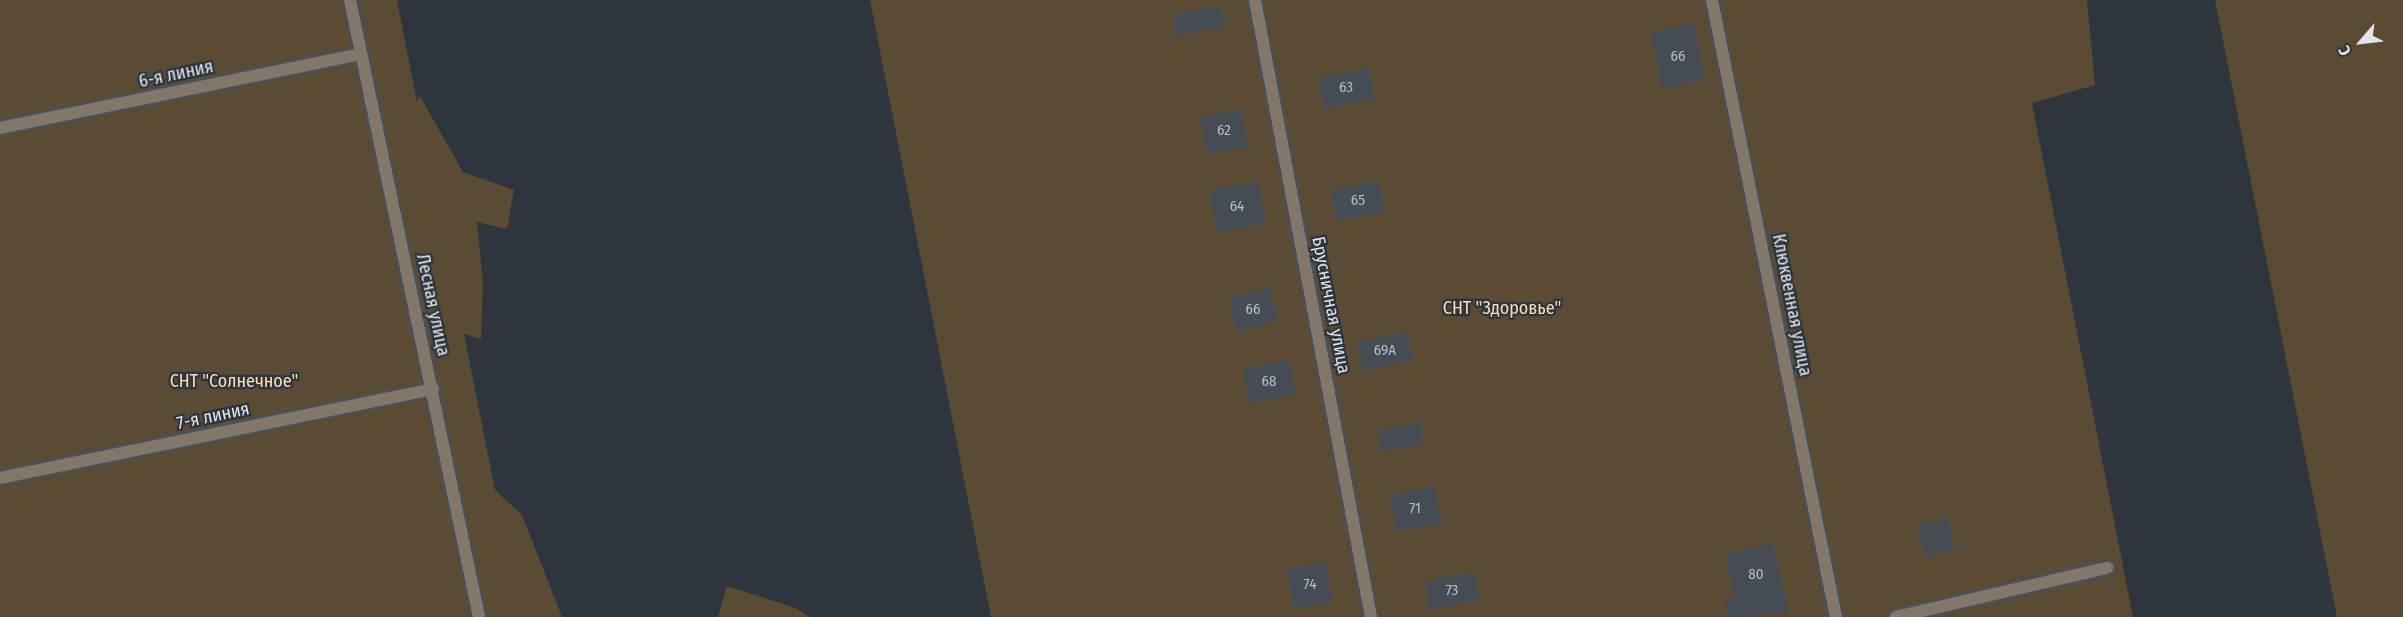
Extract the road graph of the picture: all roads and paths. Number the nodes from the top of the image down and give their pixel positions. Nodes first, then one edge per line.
1 (350, 0) edge
2 (1255, 0) edge
3 (1712, 0) edge
4 (360, 54) junction
5 (0, 128) edge
6 (433, 389) junction
7 (0, 478) edge
8 (2107, 568) dead end
9 (479, 617) edge
10 (1371, 617) edge
11 (1836, 617) edge
12 (1896, 617) edge

1 - 4 street, Лесная улица
2 - 10 street, Брусничная улица
3 - 11 street, Клюквенная улица
4 - 5 street, 6-я линия
4 - 6 street, Лесная улица
6 - 7 street, 7-я линия
6 - 9 street, Лесная улица
8 - 12 street

